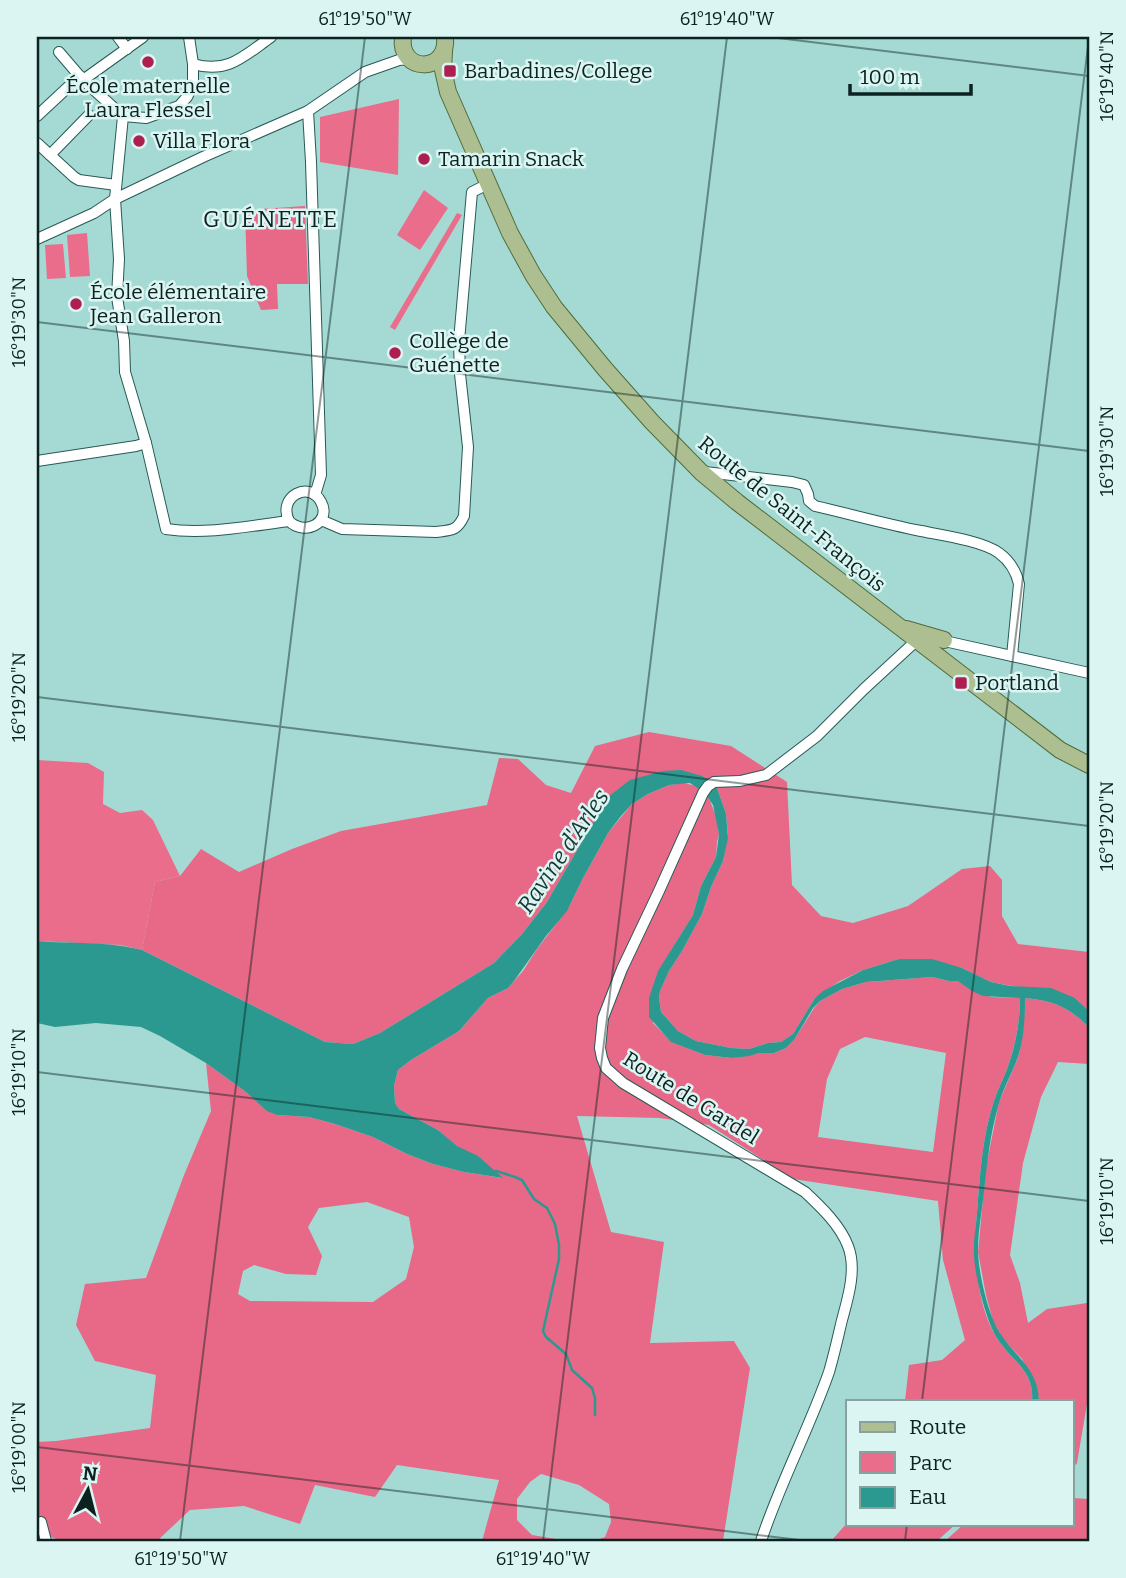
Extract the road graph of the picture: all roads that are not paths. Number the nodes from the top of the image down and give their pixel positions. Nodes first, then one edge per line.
1 (118, 37) edge
2 (143, 37) edge
3 (189, 37) edge
4 (271, 37) edge
5 (403, 39) edge
6 (444, 44) edge
7 (127, 49) junction
8 (59, 52) dead end
9 (416, 62) junction
10 (193, 64) junction
11 (375, 67) junction
12 (82, 78) junction
13 (447, 92) junction
14 (308, 111) junction
15 (89, 115) dead end
16 (37, 116) edge
17 (123, 116) junction
18 (37, 143) edge
19 (50, 155) junction
20 (488, 184) junction
21 (116, 185) junction
22 (115, 199) junction
23 (37, 239) edge
24 (146, 443) junction
25 (37, 461) edge
26 (701, 472) junction
27 (315, 495) junction
28 (320, 520) junction
29 (289, 521) junction
30 (900, 628) junction
31 (950, 642) junction
32 (922, 645) junction
33 (1012, 656) junction
34 (948, 664) junction
35 (1089, 673) edge
36 (1089, 765) edge
37 (41, 1522) dead end
38 (46, 1541) edge
39 (761, 1541) edge

1 - 7 street
2 - 7 street
3 - 10 street
4 - 10 street
5 - 9 main road, Route de Saint-François
5 - 11 street
6 - 9 main road
6 - 13 main road, Route de Saint-François
7 - 12 street
8 - 12 street
9 - 11 street
9 - 13 main road, Route de Saint-François
10 - 17 street
11 - 14 street
12 - 16 street
12 - 17 street
13 - 20 main road, Route de Saint-François
14 - 22 street
14 - 27 street
15 - 19 street
17 - 21 street
18 - 19 street
19 - 21 street
20 - 26 main road, Route de Saint-François
20 - 28 street
21 - 22 street
22 - 23 street
22 - 24 street
24 - 25 street
24 - 29 street
26 - 30 main road, Route de Saint-François
26 - 33 street
27 - 28 street
27 - 29 street
28 - 29 street
30 - 31 main road
30 - 32 main road, Route de Saint-François
31 - 32 street
31 - 33 street
31 - 34 main road
32 - 34 main road, Route de Saint-François
32 - 39 street, Route de Gardel
33 - 35 street
34 - 36 main road, Route de Saint-François
37 - 38 street

